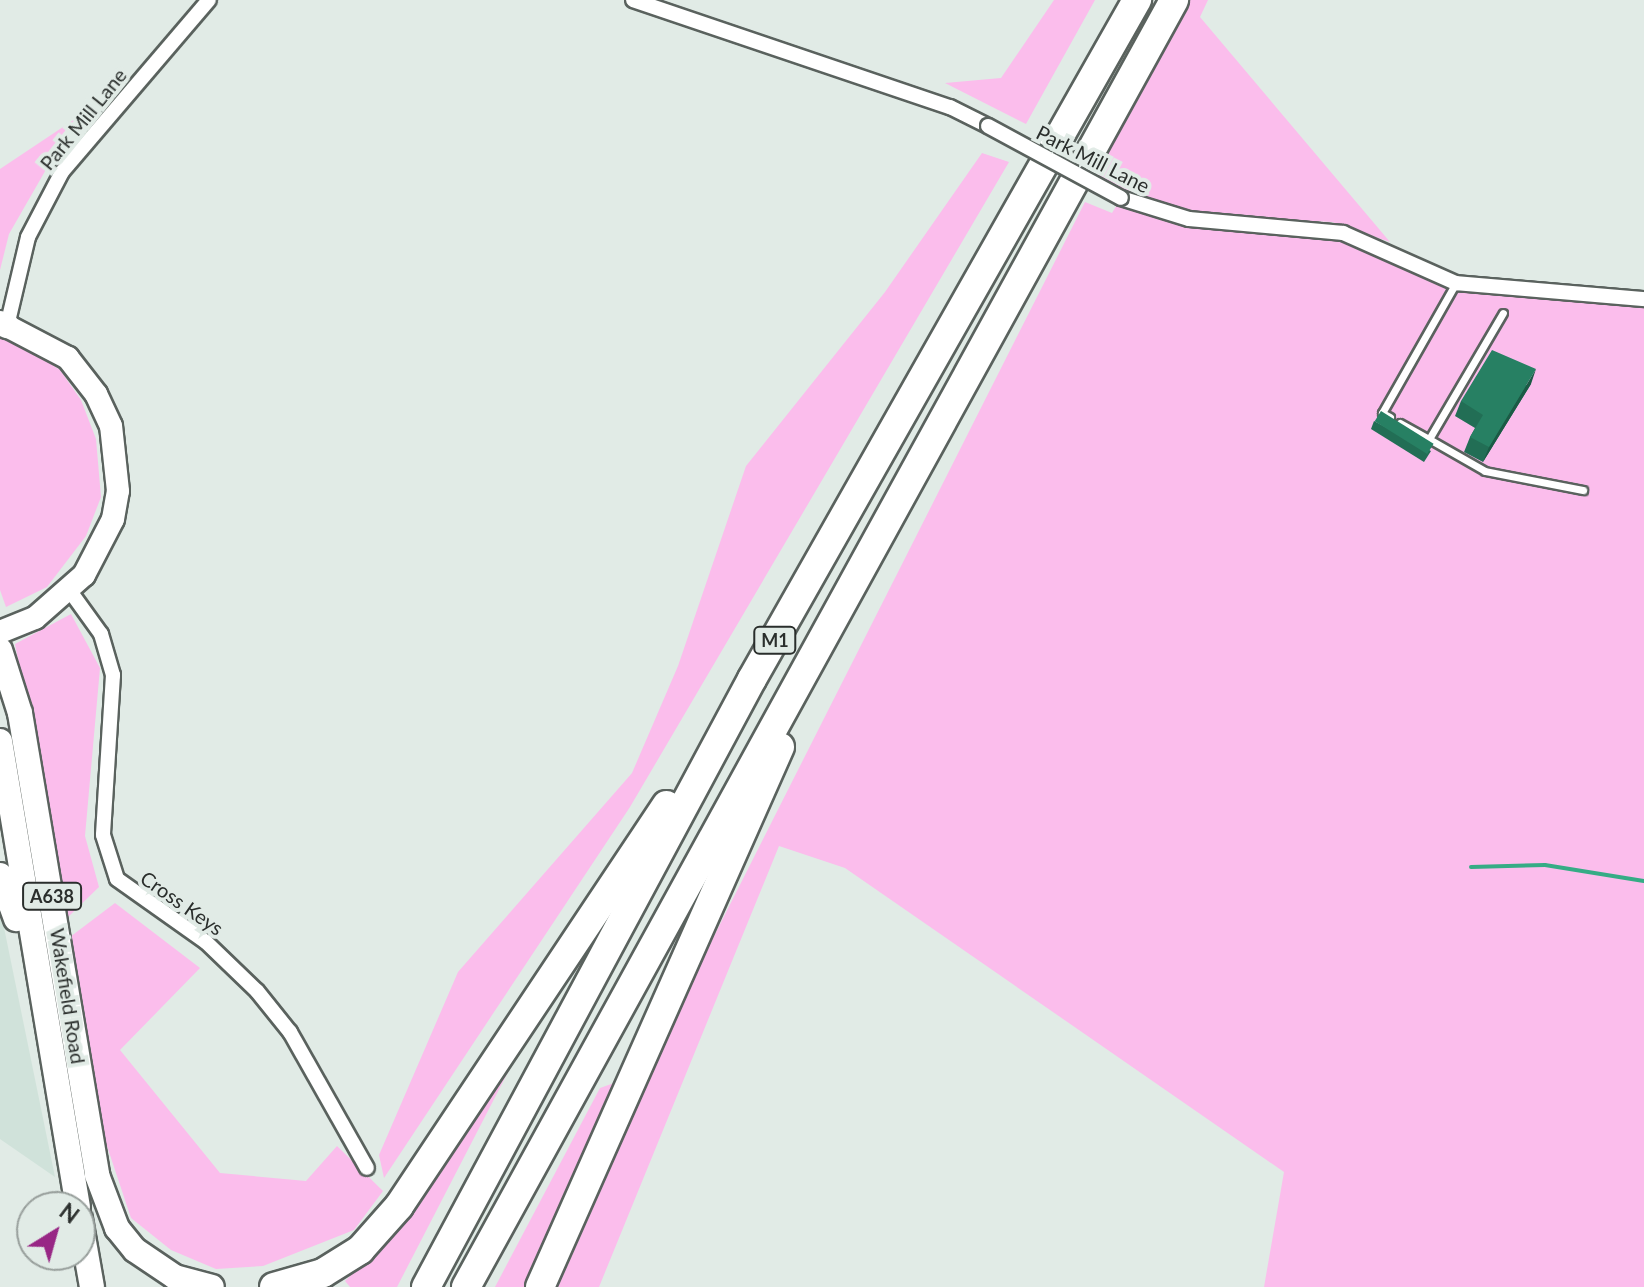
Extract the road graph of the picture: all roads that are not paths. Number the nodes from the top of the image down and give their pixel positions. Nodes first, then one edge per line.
1 (209, 0) edge
2 (633, 0) edge
3 (1137, 0) edge
4 (1174, 0) edge
5 (1456, 283) junction
6 (1644, 299) edge
7 (1503, 313) dead end
8 (2, 326) edge
9 (1429, 439) junction
10 (1583, 490) dead end
11 (863, 560) junction
12 (70, 591) junction
13 (0, 632) edge
14 (0, 650) edge
15 (752, 679) junction
16 (0, 741) edge
17 (0, 875) edge
18 (60, 1104) junction
19 (367, 1168) dead end
20 (75, 1191) edge
21 (212, 1287) edge
22 (274, 1287) edge
23 (426, 1287) edge
24 (466, 1287) edge
25 (540, 1287) edge

1 - 8 street, Park Mill Lane
2 - 5 street, Park Mill Lane, bridge
3 - 15 highway, M1
4 - 11 highway, M1
5 - 6 street, Park Mill Lane
5 - 9 lane
7 - 9 lane
8 - 12 main road
9 - 10 lane
11 - 24 highway, M1
11 - 25 highway
12 - 13 main road
12 - 19 street, Cross Keys
14 - 21 highway, Wakefield Road / A638
15 - 22 highway
15 - 23 highway, M1
16 - 18 highway, A638
17 - 18 highway, A638
18 - 20 highway, A638

